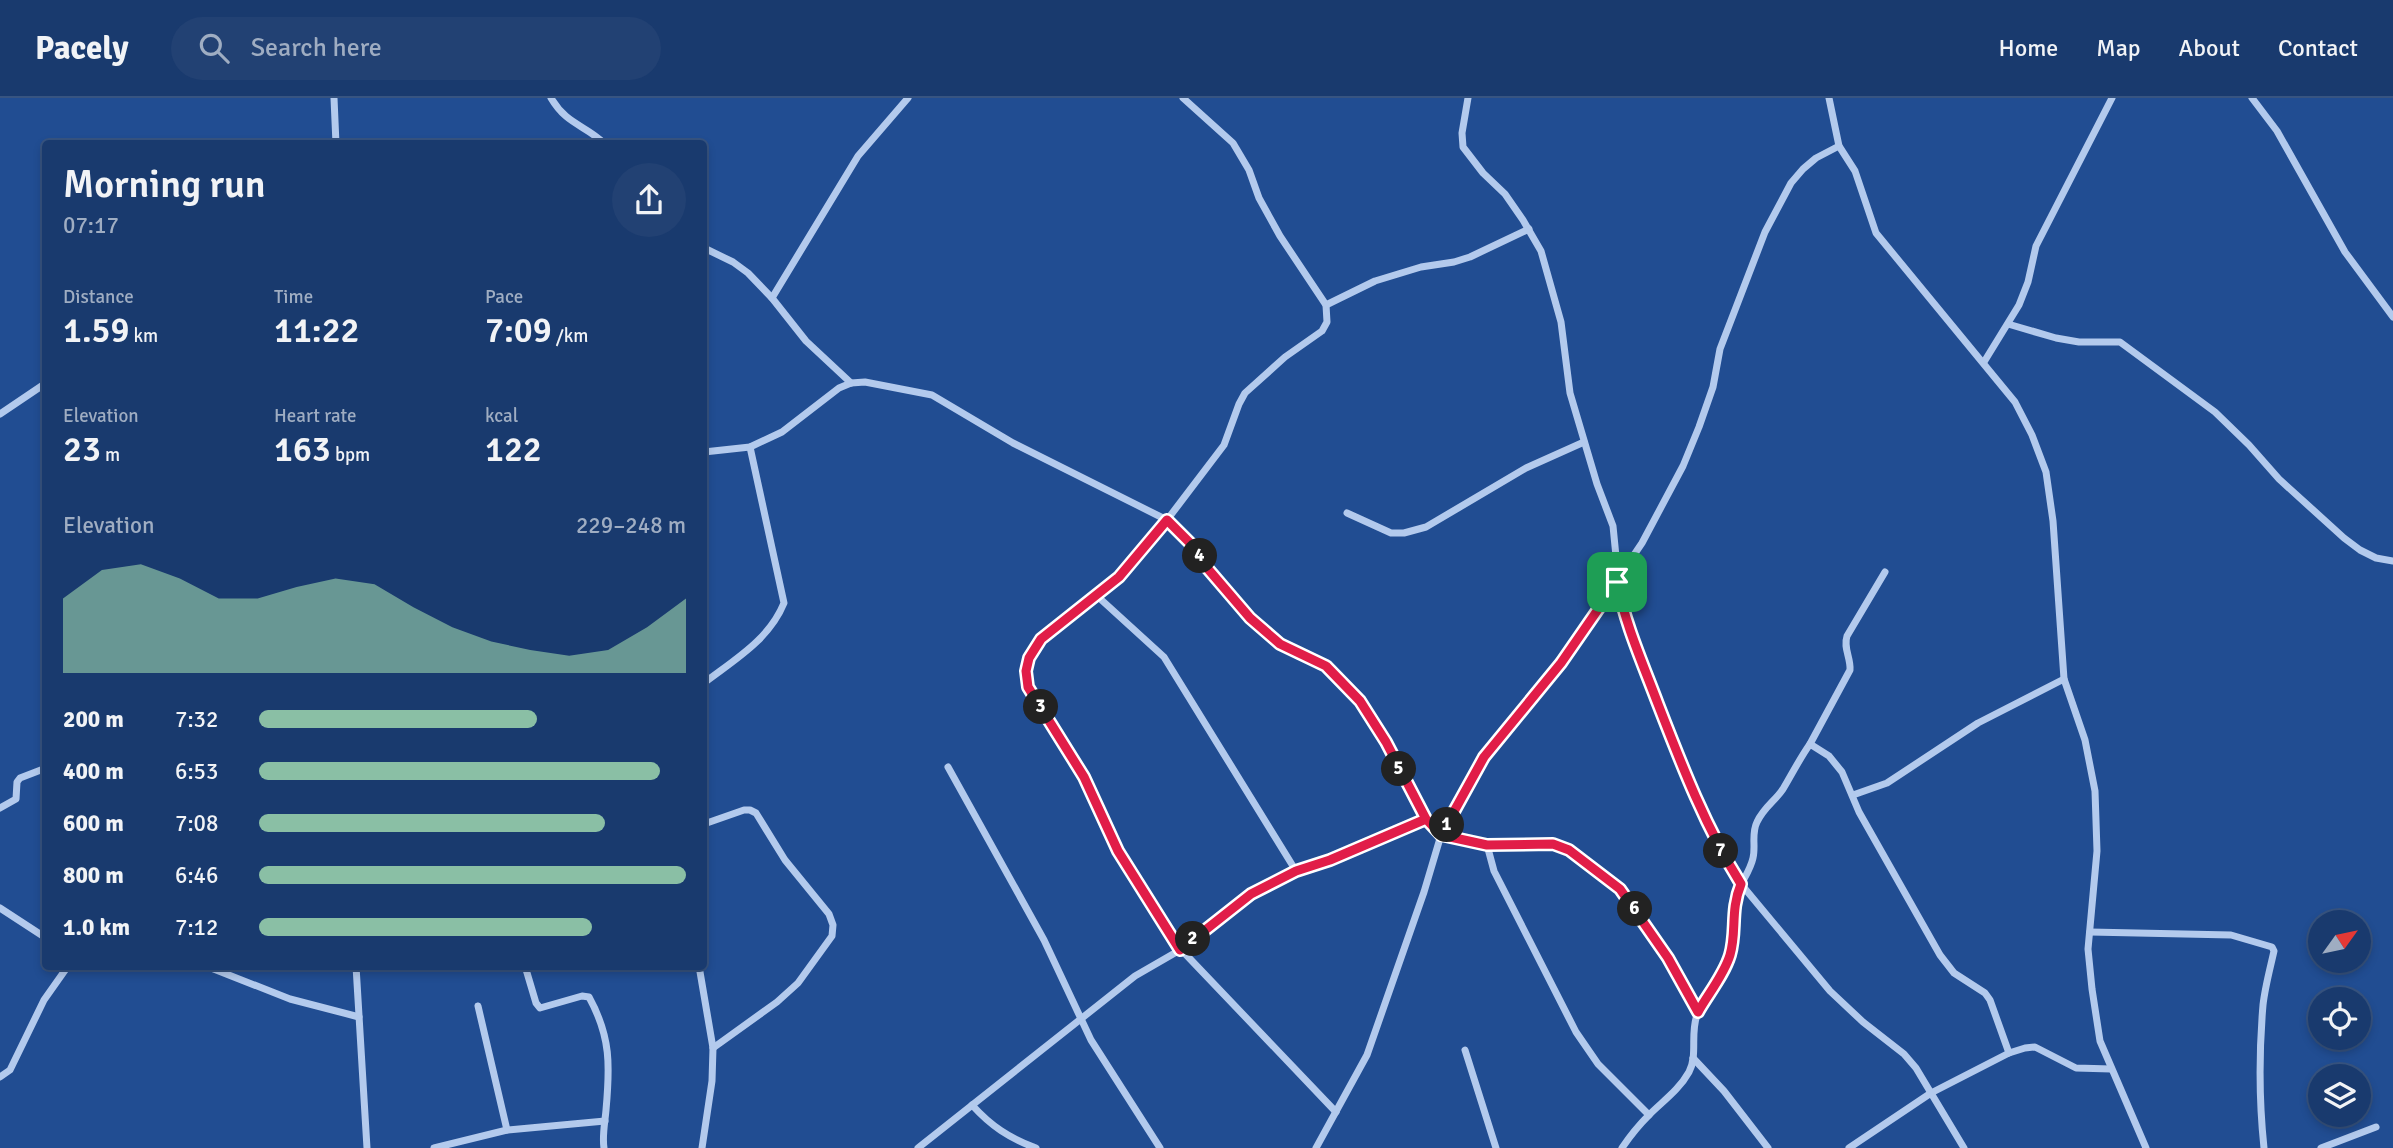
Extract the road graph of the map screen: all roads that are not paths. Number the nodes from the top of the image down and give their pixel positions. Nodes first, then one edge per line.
1 (334, 98) edge
2 (551, 98) edge
3 (908, 98) edge
4 (1183, 98) edge
5 (1468, 98) edge
6 (1829, 98) edge
7 (2112, 98) edge
8 (2252, 98) edge
9 (336, 140) edge
10 (600, 140) edge
11 (1839, 146) junction
12 (1529, 229) junction
13 (707, 249) edge
14 (772, 298) junction
15 (1326, 305) junction
16 (2393, 317) edge
17 (2008, 324) junction
18 (1984, 362) junction
19 (851, 383) junction
20 (42, 386) edge
21 (0, 414) edge
22 (1584, 442) junction
23 (750, 447) junction
24 (707, 452) edge
25 (1347, 513) dead end
26 (1167, 520) junction
27 (2393, 561) edge
28 (1885, 572) dead end
29 (1617, 582) junction
30 (1096, 596) junction
31 (2064, 679) junction
32 (707, 681) edge
33 (1810, 744) junction
34 (948, 767) dead end
35 (42, 770) edge
36 (1853, 794) junction
37 (0, 807) edge
38 (1426, 819) junction
39 (707, 823) edge
40 (1441, 835) junction
41 (1487, 845) junction
42 (1296, 871) junction
43 (1741, 884) junction
44 (0, 908) edge
45 (2090, 932) junction
46 (42, 935) edge
47 (1180, 950) junction
48 (65, 970) edge
49 (216, 970) edge
50 (356, 970) edge
51 (525, 970) edge
52 (700, 970) edge
53 (478, 1006) dead end
54 (1698, 1012) junction
55 (359, 1017) junction
56 (1080, 1018) junction
57 (713, 1048) junction
58 (1465, 1050) dead end
59 (2009, 1053) junction
60 (1693, 1058) junction
61 (2111, 1069) junction
62 (0, 1077) edge
63 (1931, 1093) junction
64 (972, 1105) junction
65 (1336, 1112) junction
66 (1649, 1115) junction
67 (605, 1121) junction
68 (2376, 1127) dead end
69 (507, 1130) junction
70 (367, 1148) edge
71 (434, 1148) edge
72 (604, 1148) edge
73 (702, 1148) edge
74 (918, 1148) edge
75 (1036, 1148) edge
76 (1160, 1148) edge
77 (1316, 1148) edge
78 (1496, 1148) edge
79 (1622, 1148) edge
80 (1768, 1148) edge
81 (1849, 1148) edge
82 (1964, 1148) edge
83 (2146, 1148) edge
84 (2264, 1148) edge
85 (2321, 1148) edge

1 - 9 street
2 - 10 street
3 - 14 street
4 - 15 street
5 - 12 street
6 - 11 street
7 - 17 street
8 - 16 street
11 - 18 street
11 - 29 street
12 - 15 street
12 - 22 street
13 - 14 street
14 - 19 street
15 - 26 street
17 - 18 street
17 - 27 street
18 - 31 street
19 - 23 street
19 - 26 street
20 - 21 street
22 - 25 street
22 - 29 street
23 - 24 street
23 - 32 street
26 - 30 street
26 - 38 street
28 - 33 street
29 - 40 street
29 - 43 street
30 - 42 street
30 - 47 street
31 - 36 street
31 - 45 street
33 - 36 street
33 - 43 street
34 - 56 street
35 - 37 street
36 - 59 street
38 - 40 street
38 - 42 street
39 - 57 street
40 - 41 street
40 - 65 street
41 - 54 street
41 - 66 street
42 - 47 street
43 - 54 street
43 - 63 street
44 - 46 street
45 - 61 street
45 - 84 street
47 - 56 street
47 - 65 street
48 - 62 street
49 - 55 street
50 - 55 street
51 - 67 street
52 - 57 street
53 - 69 street
54 - 60 street
55 - 70 street
56 - 64 street
56 - 76 street
57 - 73 street
58 - 78 street
59 - 61 street
59 - 63 street
60 - 66 street
60 - 80 street
61 - 83 street
63 - 81 street
63 - 82 street
64 - 74 street
64 - 75 street
65 - 77 street
66 - 79 street
67 - 69 street
67 - 72 street
68 - 85 street
69 - 71 street

